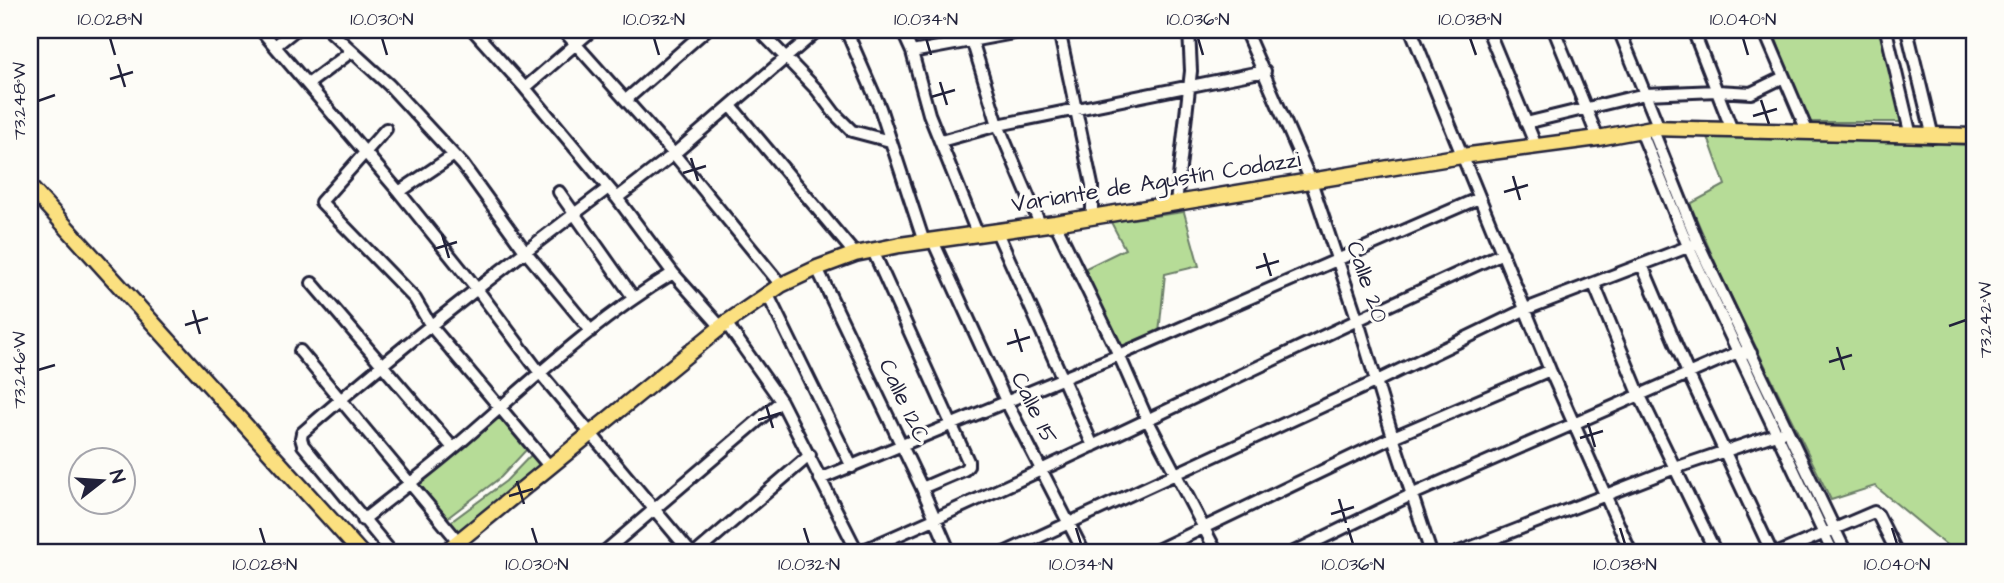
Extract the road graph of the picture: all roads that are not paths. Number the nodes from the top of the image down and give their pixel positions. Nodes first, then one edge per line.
1 (261, 30) edge
2 (295, 30) edge
3 (329, 30) edge
4 (473, 30) edge
5 (564, 30) edge
6 (592, 30) edge
7 (706, 30) edge
8 (759, 30) edge
9 (818, 30) edge
10 (846, 30) edge
11 (902, 30) edge
12 (1028, 30) edge
13 (1059, 30) edge
14 (1189, 30) edge
15 (1245, 30) edge
16 (1411, 30) edge
17 (1488, 30) edge
18 (1554, 30) edge
19 (1619, 30) edge
20 (1693, 30) edge
21 (1764, 30) edge
22 (1886, 30) edge
23 (1907, 30) edge
24 (972, 40) junction
25 (576, 45) junction
26 (275, 46) junction
27 (352, 51) junction
28 (912, 52) junction
29 (786, 59) junction
30 (1265, 71) junction
31 (1784, 77) junction
32 (308, 83) junction
33 (1189, 85) junction
34 (525, 88) junction
35 (1717, 91) junction
36 (1645, 94) junction
37 (627, 99) junction
38 (731, 106) junction
39 (1587, 109) junction
40 (1076, 111) junction
41 (1526, 123) junction
42 (998, 125) junction
43 (386, 129) dead end
44 (1651, 129) junction
45 (1732, 130) junction
46 (1808, 133) junction
47 (1911, 136) junction
48 (1974, 136) edge
49 (1933, 137) junction
50 (1598, 138) junction
51 (890, 141) junction
52 (940, 141) junction
53 (1536, 146) junction
54 (366, 152) junction
55 (674, 154) junction
56 (454, 155) junction
57 (1462, 156) junction
58 (1311, 181) junction
59 (30, 187) edge
60 (607, 190) junction
61 (400, 192) junction
62 (559, 192) dead end
63 (617, 198) junction
64 (1479, 198) junction
65 (1176, 203) junction
66 (575, 214) junction
67 (1092, 217) junction
68 (1055, 223) junction
69 (1040, 224) junction
70 (996, 230) junction
71 (977, 233) junction
72 (928, 242) junction
73 (1693, 245) junction
74 (524, 251) junction
75 (873, 251) junction
76 (1503, 253) junction
77 (855, 254) junction
78 (1337, 260) junction
79 (1642, 265) junction
80 (817, 268) junction
81 (673, 273) junction
82 (312, 283) dead end
83 (1594, 284) junction
84 (781, 285) junction
85 (477, 289) junction
86 (767, 293) junction
87 (633, 297) junction
88 (1526, 309) junction
89 (1357, 318) junction
90 (723, 325) junction
91 (431, 326) junction
92 (591, 331) junction
93 (300, 351) dead end
94 (1738, 352) junction
95 (1751, 353) junction
96 (1119, 355) junction
97 (382, 365) junction
98 (1550, 370) junction
99 (540, 373) junction
100 (1688, 373) junction
101 (1063, 377) junction
102 (1377, 381) junction
103 (1640, 396) junction
104 (341, 399) junction
105 (781, 401) junction
106 (1006, 401) junction
107 (500, 408) junction
108 (1148, 421) junction
109 (1574, 422) junction
110 (953, 425) junction
111 (1782, 431) junction
112 (590, 433) junction
113 (1393, 438) junction
114 (902, 446) junction
115 (1093, 446) junction
116 (453, 448) junction
117 (1726, 450) junction
118 (810, 455) junction
119 (550, 467) junction
120 (852, 467) junction
121 (1675, 468) junction
122 (1041, 471) junction
123 (1176, 474) junction
124 (820, 480) junction
125 (411, 482) junction
126 (922, 488) junction
127 (1411, 495) junction
128 (1605, 496) junction
129 (654, 509) junction
130 (363, 520) junction
131 (935, 521) junction
132 (1067, 523) junction
133 (1205, 529) junction
134 (1829, 531) junction
135 (463, 547) edge
136 (1630, 551) edge
137 (361, 553) edge
138 (392, 553) edge
139 (444, 553) edge
140 (603, 553) edge
141 (693, 553) edge
142 (858, 553) edge
143 (950, 553) edge
144 (1004, 553) edge
145 (1084, 553) edge
146 (1151, 553) edge
147 (1217, 553) edge
148 (1292, 553) edge
149 (1431, 553) edge
150 (1457, 553) edge
151 (1614, 553) edge
152 (1716, 553) edge
153 (1772, 553) edge
154 (1778, 553) edge
155 (1833, 553) edge
156 (1846, 553) edge
157 (1897, 553) edge

1 - 26 street
2 - 26 street
3 - 27 street
4 - 34 street
5 - 25 street
6 - 25 street
7 - 37 street
8 - 29 street
9 - 29 street
10 - 51 street, Calle 15
11 - 28 street
12 - 24 street
13 - 40 street
14 - 33 street
15 - 30 street, Calle 20
16 - 57 street
17 - 41 street
18 - 39 street
19 - 36 street
20 - 35 street
21 - 31 street
22 - 47 street
23 - 49 street
24 - 28 street
24 - 42 street
25 - 34 street
25 - 37 street
26 - 32 street
27 - 32 street
27 - 56 street
28 - 52 street
29 - 38 street
29 - 51 street
30 - 33 street
30 - 58 street, Calle 20
31 - 35 street
31 - 46 street
32 - 54 street
33 - 40 street
33 - 65 street
34 - 60 street
35 - 36 street
35 - 45 street
36 - 39 street
36 - 44 street
37 - 55 street
38 - 55 street
38 - 77 street
39 - 41 street
39 - 50 street
40 - 42 street
40 - 67 street
41 - 53 street
42 - 52 street
42 - 69 street
43 - 54 street
44 - 45 main road, Variante de Agustín Codazzi
44 - 50 main road, Variante de Agustín Codazzi
44 - 73 street
45 - 46 main road, Variante de Agustín Codazzi
46 - 47 main road, Variante de Agustín Codazzi
47 - 49 main road, Variante de Agustín Codazzi
48 - 49 main road, Variante de Agustín Codazzi
50 - 53 main road, Variante de Agustín Codazzi
51 - 72 street, Calle 15
52 - 71 street
53 - 57 main road, Variante de Agustín Codazzi
54 - 61 street
54 - 91 street
55 - 63 street
55 - 84 street
56 - 61 street
56 - 74 street
57 - 58 main road, Variante de Agustín Codazzi
57 - 64 street
58 - 65 main road, Variante de Agustín Codazzi
58 - 78 street, Calle 20
59 - 137 main road
60 - 63 street
60 - 66 street
61 - 85 street
62 - 66 street
63 - 81 street
64 - 76 street
64 - 78 street
65 - 67 main road, Variante de Agustín Codazzi
66 - 74 street
66 - 87 street
67 - 68 main road, Variante de Agustín Codazzi
68 - 69 main road, Variante de Agustín Codazzi
68 - 96 street
69 - 70 main road, Variante de Agustín Codazzi
70 - 71 main road, Variante de Agustín Codazzi
70 - 101 street
71 - 72 main road, Variante de Agustín Codazzi
72 - 75 main road, Variante de Agustín Codazzi
72 - 106 street, Calle 15
73 - 79 street
73 - 94 street
73 - 95 street
74 - 85 street
74 - 92 street
75 - 77 main road, Variante de Agustín Codazzi
75 - 110 street
76 - 88 street
76 - 89 street
77 - 80 main road, Variante de Agustín Codazzi
78 - 89 street, Calle 20
78 - 96 street
79 - 83 street
79 - 100 street
80 - 84 main road, Variante de Agustín Codazzi
80 - 114 street, Calle 12C
81 - 87 street
81 - 90 street
82 - 97 street
83 - 88 street
83 - 103 street
84 - 86 main road, Variante de Agustín Codazzi
85 - 91 street
85 - 99 street
86 - 90 main road, Variante de Agustín Codazzi
86 - 120 street
87 - 92 street
88 - 98 street
88 - 102 street
89 - 102 street, Calle 20
89 - 108 street
90 - 105 street
90 - 112 main road, Variante de Agustín Codazzi
91 - 97 street
91 - 107 street
92 - 99 street
93 - 104 street
94 - 95 street
94 - 100 street
94 - 111 street
95 - 111 street
96 - 101 street
96 - 108 street
97 - 104 street
97 - 116 street
98 - 109 street
98 - 113 street
99 - 107 street
99 - 112 street
100 - 103 street
100 - 117 street
101 - 106 street
101 - 115 street
102 - 113 street, Calle 20
102 - 123 street
103 - 109 street
103 - 121 street
104 - 125 street
104 - 130 street
105 - 118 street
105 - 129 street
106 - 110 street
106 - 122 street, Calle 15
107 - 116 street
107 - 119 street
108 - 115 street
108 - 123 street
109 - 127 street
109 - 128 street
110 - 114 street
110 - 126 street
111 - 117 street
111 - 134 street
112 - 119 main road, Variante de Agustín Codazzi
112 - 129 street
113 - 127 street, Calle 20
113 - 133 street
114 - 120 street
114 - 126 street, Calle 12C
115 - 122 street
116 - 125 street
117 - 121 street
117 - 153 street
118 - 124 street
118 - 141 street
119 - 135 main road, Variante de Agustín Codazzi
120 - 124 street
121 - 128 street
121 - 152 street
122 - 131 street
122 - 132 street, Calle 15
123 - 132 street
123 - 133 street
124 - 142 street
125 - 130 street
125 - 135 street
126 - 131 street, Calle 12C
127 - 148 street
127 - 149 street, Calle 20
128 - 136 street
128 - 150 street
129 - 140 street
129 - 141 street
130 - 138 street
131 - 142 street
131 - 143 street, Calle 12C
132 - 144 street
132 - 145 street, Calle 15
133 - 146 street
133 - 147 street
134 - 154 street
134 - 155 street
134 - 156 street
134 - 157 street
135 - 139 main road, Variante de Agustín Codazzi
136 - 151 street

